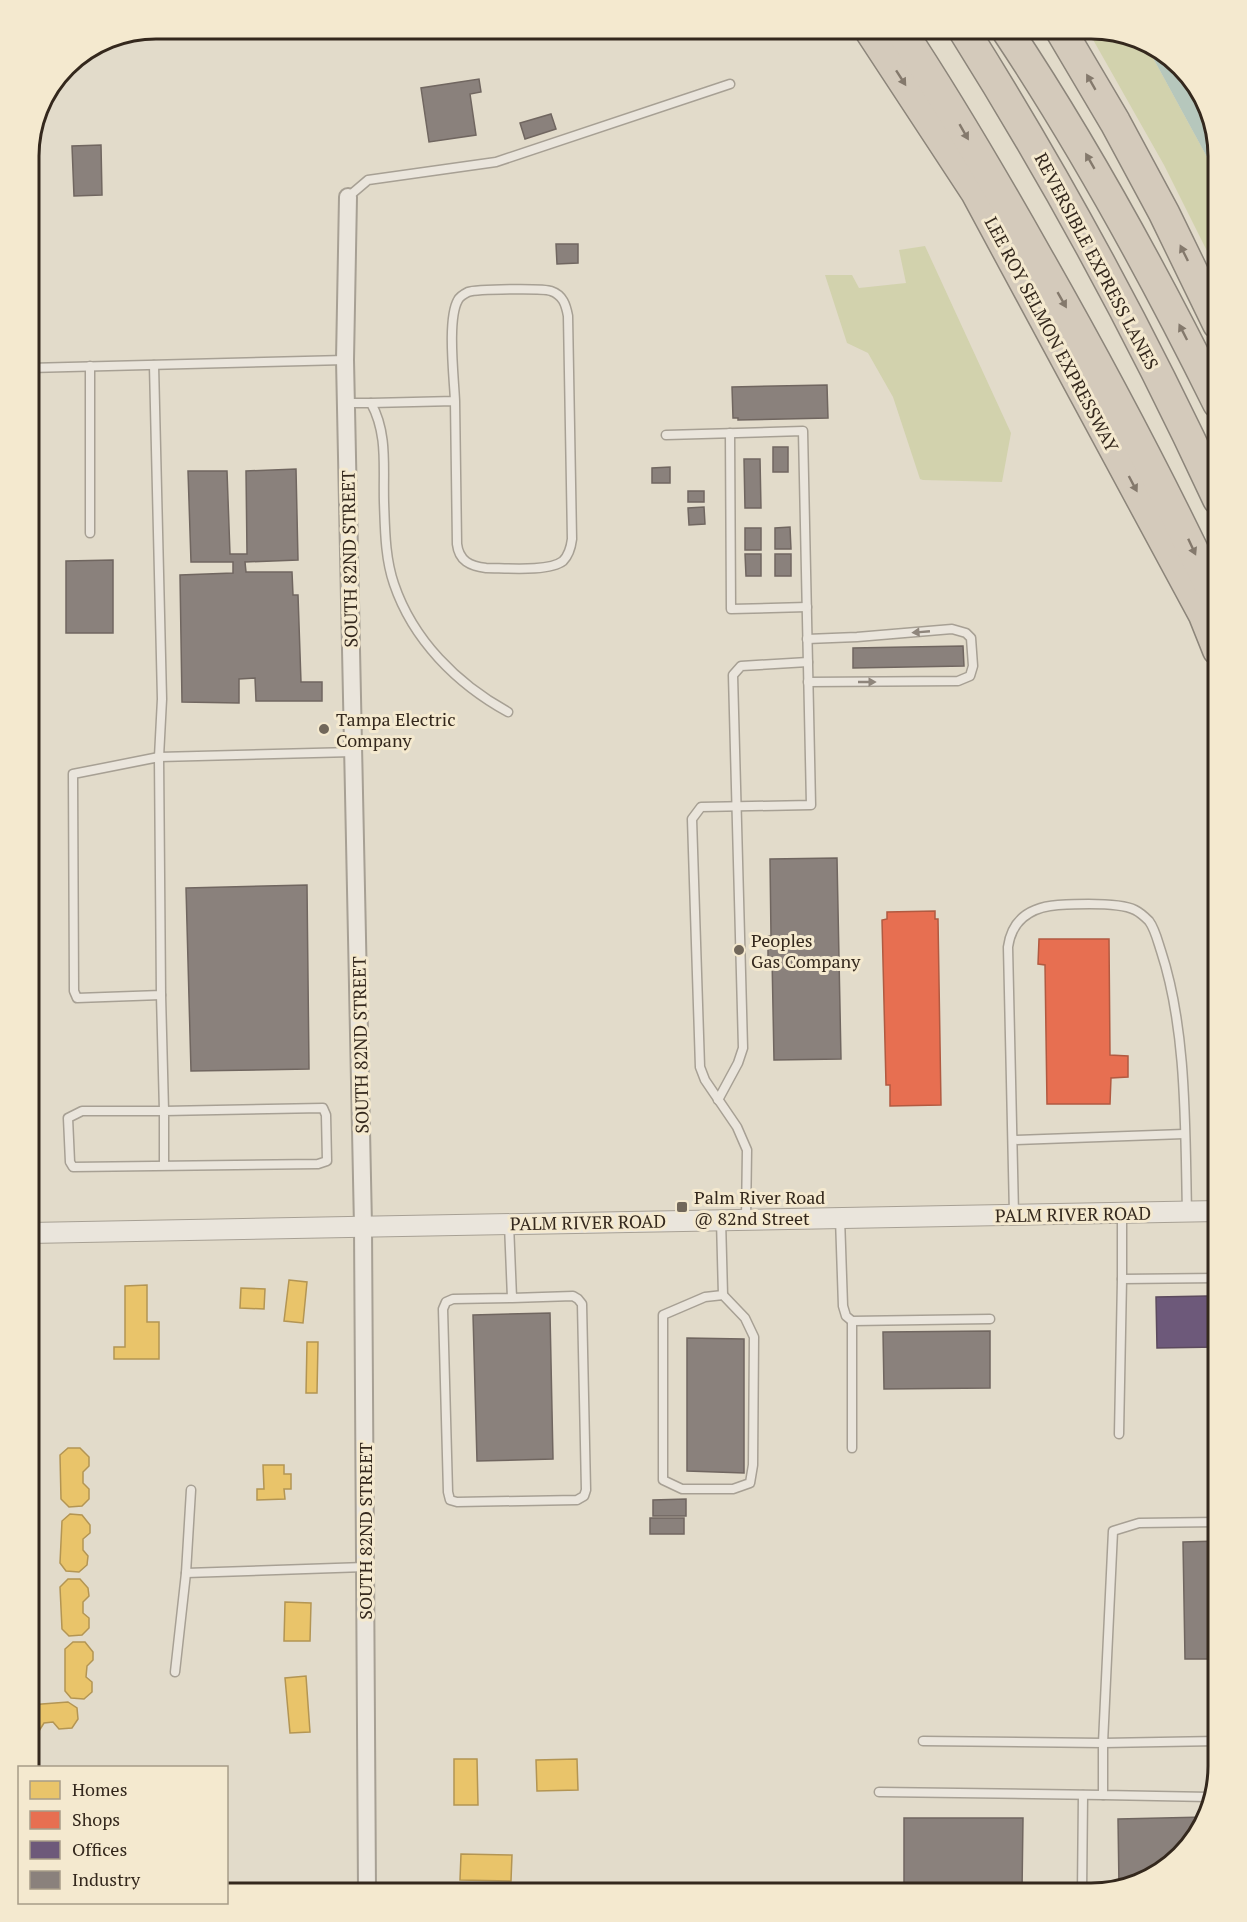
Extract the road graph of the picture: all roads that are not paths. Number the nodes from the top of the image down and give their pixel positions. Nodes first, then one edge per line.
1 (876, 39) edge
2 (907, 39) edge
3 (969, 39) edge
4 (1012, 39) edge
5 (1066, 39) edge
6 (730, 84) dead end
7 (348, 197) joint
8 (1208, 303) edge
9 (345, 360) junction
10 (154, 365) junction
11 (90, 366) junction
12 (39, 368) edge
13 (1208, 384) edge
14 (455, 401) junction
15 (346, 403) junction
16 (371, 403) junction
17 (730, 433) junction
18 (666, 435) dead end
19 (1208, 478) edge
20 (90, 532) dead end
21 (1208, 583) edge
22 (807, 608) junction
23 (1208, 625) edge
24 (807, 639) junction
25 (808, 662) junction
26 (808, 682) junction
27 (508, 712) dead end
28 (353, 752) junction
29 (159, 757) junction
30 (737, 806) junction
31 (161, 995) junction
32 (718, 1100) junction
33 (164, 1112) junction
34 (1185, 1134) junction
35 (1012, 1140) junction
36 (164, 1166) junction
37 (1208, 1211) edge
38 (1187, 1212) junction
39 (1122, 1213) junction
40 (1014, 1215) junction
41 (840, 1218) junction
42 (746, 1219) junction
43 (721, 1220) junction
44 (509, 1224) junction
45 (363, 1226) junction
46 (39, 1233) edge
47 (1208, 1278) edge
48 (1122, 1279) junction
49 (723, 1295) junction
50 (512, 1298) junction
51 (990, 1319) dead end
52 (852, 1321) junction
53 (1119, 1434) dead end
54 (852, 1448) dead end
55 (191, 1490) dead end
56 (1208, 1522) edge
57 (365, 1567) junction
58 (186, 1572) junction
59 (175, 1672) dead end
60 (923, 1741) dead end
61 (1208, 1741) edge
62 (1103, 1743) junction
63 (879, 1792) dead end
64 (1083, 1795) junction
65 (1103, 1795) junction
66 (1204, 1797) edge
67 (367, 1883) edge
68 (1082, 1883) edge

1 -> 23 highway, LEE ROY SELMON EXPRESSWAY
2 -> 21 highway
3 - 19 highway, REVERSIBLE EXPRESS LANES
13 -> 4 highway
8 -> 5 highway
6 - 7 lane
7 - 9 street, SOUTH 82ND STREET
9 - 10 lane
9 - 15 street, SOUTH 82ND STREET
10 - 11 lane
10 - 29 lane
11 - 12 lane
11 - 20 lane
14 - 14 lane
14 - 16 lane
15 - 16 lane
15 - 28 street, SOUTH 82ND STREET
16 - 27 lane
17 - 18 lane
17 - 22 lane
17 - 22 lane
22 - 24 lane
24 - 25 lane
26 -> 24 lane
25 - 26 lane
25 - 30 lane
26 - 30 lane
28 - 29 lane
28 - 45 street, SOUTH 82ND STREET
29 - 31 lane
29 - 31 lane
30 - 32 lane
30 - 32 lane
31 - 33 lane
32 - 42 lane
33 - 36 lane
33 - 36 lane
33 - 36 lane
34 - 35 lane
34 - 35 lane
34 - 38 lane
35 - 40 lane
37 - 38 street, PALM RIVER ROAD
38 - 39 street, PALM RIVER ROAD
39 - 40 street, PALM RIVER ROAD
39 - 48 lane
40 - 41 street, PALM RIVER ROAD
41 - 42 street, PALM RIVER ROAD
41 - 52 lane
42 - 43 street, PALM RIVER ROAD
43 - 44 street, PALM RIVER ROAD
43 - 49 lane
44 - 45 street, PALM RIVER ROAD
44 - 50 lane
45 - 46 street, PALM RIVER ROAD
45 - 57 street, SOUTH 82ND STREET
47 - 48 lane
48 - 53 lane
49 - 49 lane
50 - 50 lane
51 - 52 lane
52 - 54 lane
55 - 58 lane
56 - 62 lane
57 - 58 lane
57 - 67 street, SOUTH 82ND STREET
58 - 59 lane
60 - 62 lane
61 - 62 lane
62 - 65 lane
63 - 64 lane
64 - 65 lane
64 - 68 lane
65 - 66 lane

